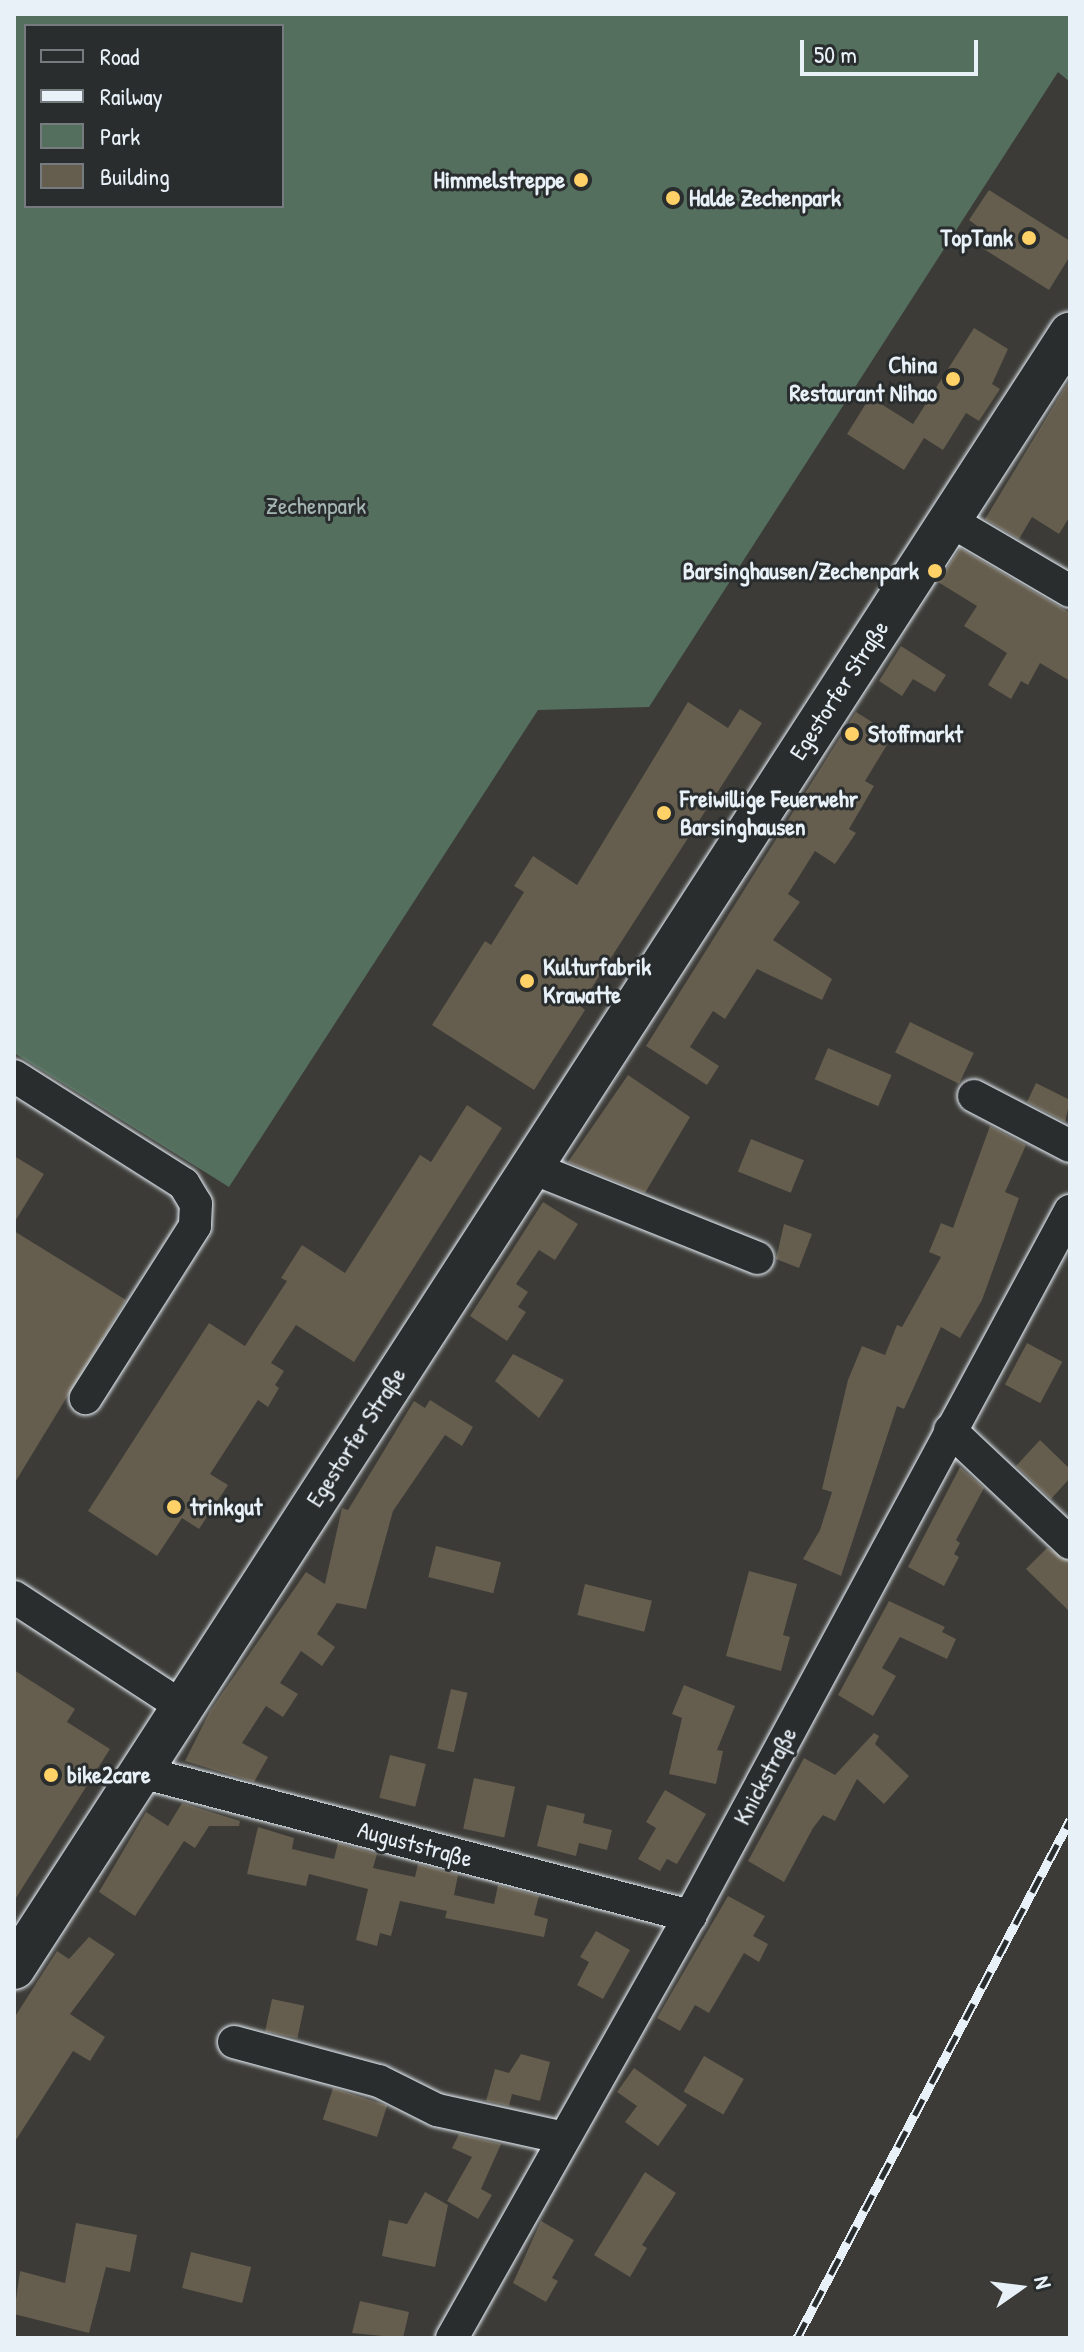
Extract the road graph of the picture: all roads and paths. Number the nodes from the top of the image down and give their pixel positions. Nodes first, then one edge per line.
1 (1070, 334) edge
2 (949, 520) junction
3 (1070, 591) edge
4 (14, 1076) edge
5 (974, 1096) dead end
6 (1070, 1146) edge
7 (530, 1167) junction
8 (1070, 1211) edge
9 (758, 1258) dead end
10 (86, 1398) dead end
11 (950, 1430) junction
12 (1070, 1543) edge
13 (14, 1597) edge
14 (183, 1707) junction
15 (141, 1772) junction
16 (690, 1916) junction
17 (14, 1968) edge
18 (234, 2042) dead end
19 (564, 2138) junction
20 (452, 2338) edge

1 - 2 main road, Egestorfer Straße
2 - 3 street
2 - 7 main road, Egestorfer Straße
4 - 10 street
5 - 6 street
7 - 9 street
7 - 14 main road, Egestorfer Straße
8 - 11 street, Knickstraße
11 - 12 street
11 - 16 street, Knickstraße
13 - 14 street
14 - 15 main road, Egestorfer Straße
15 - 16 street, Auguststraße
15 - 17 main road, Egestorfer Straße
16 - 19 street, Knickstraße
18 - 19 street
19 - 20 street, Knickstraße

